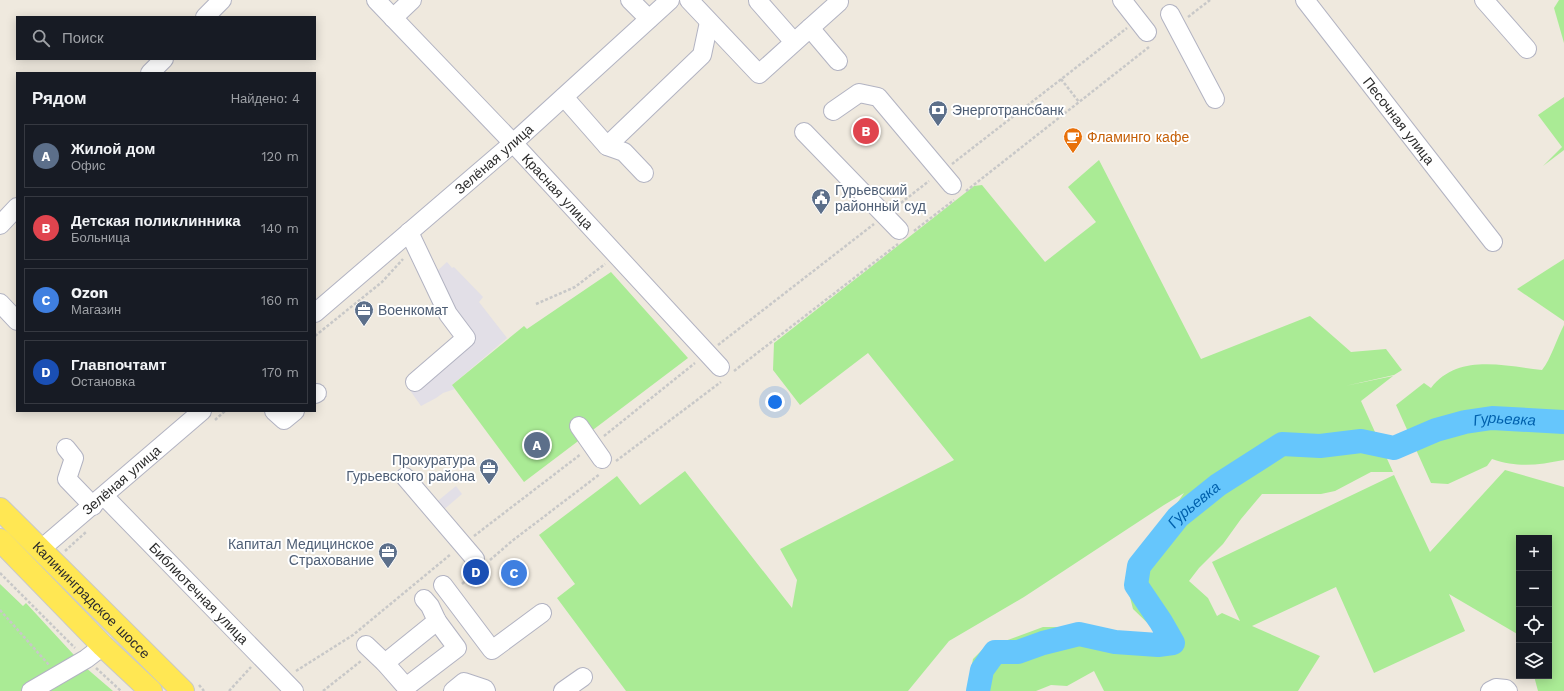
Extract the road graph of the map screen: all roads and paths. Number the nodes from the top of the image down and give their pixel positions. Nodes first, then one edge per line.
1 (222, 0) edge
2 (376, 0) edge
3 (412, 0) edge
4 (630, 0) edge
5 (670, 0) edge
6 (689, 0) edge
7 (759, 0) edge
8 (837, 0) edge
9 (1122, 0) edge
10 (1210, 0) edge
11 (1305, 0) edge
12 (1484, 0) edge
13 (206, 16) edge
14 (393, 18) junction
15 (649, 18) junction
16 (1173, 20) joint
17 (709, 22) junction
18 (810, 28) junction
19 (1146, 32) junction
20 (794, 42) junction
21 (1527, 49) dead end
22 (163, 60) edge
23 (838, 61) dead end
24 (151, 72) edge
25 (1061, 79) junction
26 (564, 97) junction
27 (1215, 99) dead end
28 (1079, 102) junction
29 (833, 111) dead end
30 (804, 132) dead end
31 (512, 143) junction
32 (607, 146) junction
33 (644, 173) dead end
34 (954, 187) junction
35 (16, 211) edge
36 (885, 216) junction
37 (0, 225) edge
38 (409, 232) junction
39 (903, 235) junction
40 (1493, 242) dead end
41 (616, 255) junction
42 (0, 303) edge
43 (536, 304) dead end
44 (316, 312) edge
45 (16, 320) edge
46 (708, 353) junction
47 (724, 374) junction
48 (415, 382) dead end
49 (201, 412) edge
50 (275, 412) edge
51 (294, 412) edge
52 (579, 426) dead end
53 (66, 448) dead end
54 (603, 460) junction
55 (405, 477) dead end
56 (98, 501) junction
57 (0, 509) edge
58 (0, 540) edge
59 (462, 545) junction
60 (40, 549) junction
61 (479, 565) junction
62 (0, 573) edge
63 (446, 589) joint
64 (424, 599) dead end
65 (0, 610) edge
66 (542, 612) dead end
67 (437, 621) junction
68 (103, 646) junction
69 (375, 653) junction
70 (261, 656) junction
71 (86, 659) junction
72 (59, 675) junction
73 (582, 677) dead end
74 (288, 685) edge
75 (407, 689) edge
76 (31, 691) edge
77 (121, 691) edge
78 (151, 691) edge
79 (183, 691) edge
80 (229, 691) edge
81 (323, 691) edge
82 (453, 691) edge
83 (486, 691) edge
84 (563, 691) edge

1 - 13 street
2 - 14 street, Красная улица
3 - 14 street
4 - 15 street
5 - 15 street, Зелёная улица
6 - 17 street
7 - 20 street
8 - 18 street
9 - 19 street
10 - 16 path
11 - 40 street, Песочная улица
12 - 21 street
14 - 31 street, Красная улица
15 - 26 street, Зелёная улица
16 - 27 street
17 - 20 street
17 - 32 street
18 - 20 street
18 - 23 street
19 - 25 path
19 - 28 path
22 - 24 street
25 - 28 path
25 - 34 path
26 - 31 street, Зелёная улица
26 - 32 street
28 - 34 path
29 - 34 street
30 - 36 street
31 - 38 street, Зелёная улица
31 - 41 street, Красная улица
32 - 33 street
34 - 36 path
34 - 39 path
35 - 37 street
36 - 39 street
36 - 46 path
38 - 44 street, Зелёная улица
38 - 48 street
39 - 47 path
41 - 43 path
41 - 46 street, Красная улица
42 - 45 street
46 - 47 street, Красная улица
46 - 54 path
47 - 54 path
49 - 56 street, Зелёная улица
50 - 51 street
52 - 54 street
53 - 56 street, Библиотечная улица
54 - 59 path
54 - 61 path
55 - 59 street
56 - 60 street, Зелёная улица
56 - 70 street, Библиотечная улица
57 - 60 main road, Калининградское шоссе
58 - 68 main road
59 - 61 street
59 - 74 path
60 - 79 main road, Калининградское шоссе
61 - 63 path
62 - 71 path
63 - 66 street
64 - 67 street
65 - 72 path
67 - 69 street
67 - 75 street
68 - 71 street
68 - 78 main road
69 - 75 street
69 - 81 path
70 - 74 street, Библиотечная улица
70 - 80 path
71 - 72 street
71 - 77 path
72 - 76 street
73 - 84 street
82 - 83 street

